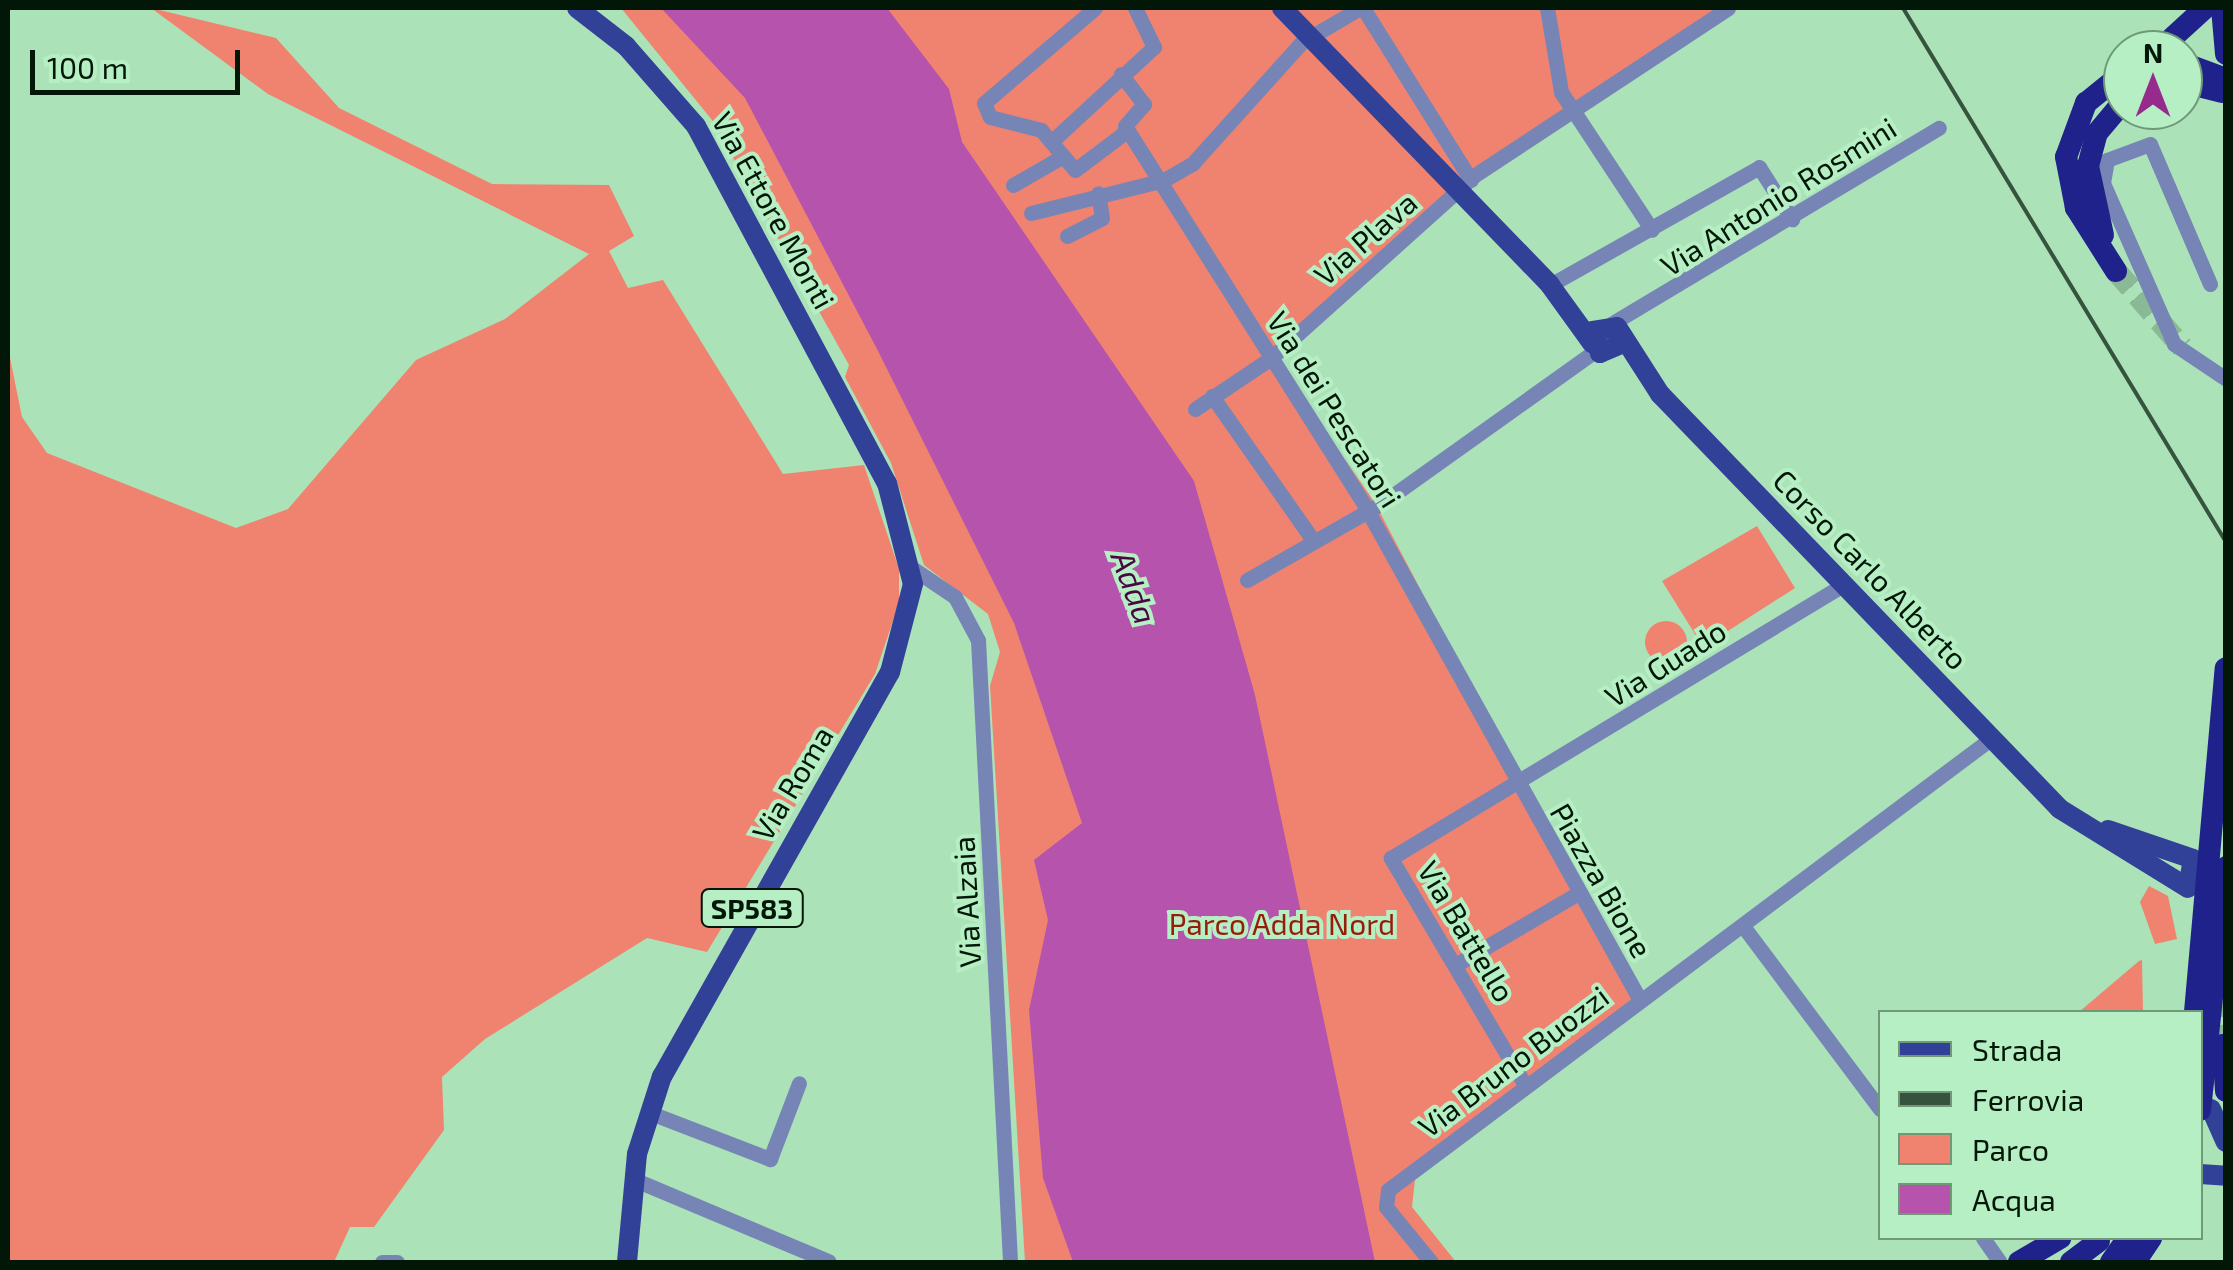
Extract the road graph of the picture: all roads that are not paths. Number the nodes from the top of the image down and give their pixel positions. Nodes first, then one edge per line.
1 (577, 8) edge
2 (1095, 8) edge
3 (1282, 8) edge
4 (1361, 8) edge
5 (1547, 8) edge
6 (1728, 8) edge
7 (2205, 8) edge
8 (2222, 8) edge
9 (1143, 12) edge
10 (2181, 30) edge
11 (1313, 40) junction
12 (2226, 54) edge
13 (1121, 74) junction
14 (2103, 89) edge
15 (1571, 110) junction
16 (1438, 128) junction
17 (1940, 128) dead end
18 (2103, 128) edge
19 (1128, 130) junction
20 (1051, 142) junction
21 (1419, 152) junction
22 (1063, 156) junction
23 (1038, 176) junction
24 (1164, 180) junction
25 (1014, 185) dead end
26 (1465, 186) junction
27 (1098, 192) junction
28 (1053, 204) junction
29 (1030, 213) dead end
30 (1792, 219) junction
31 (1652, 230) junction
32 (1068, 236) dead end
33 (2210, 284) dead end
34 (1550, 285) junction
35 (1610, 338) junction
36 (1272, 358) junction
37 (2226, 379) edge
38 (1212, 396) junction
39 (1194, 409) dead end
40 (881, 470) joint
41 (1364, 506) junction
42 (1313, 540) junction
43 (912, 568) junction
44 (1247, 580) dead end
45 (1843, 585) junction
46 (2226, 668) edge
47 (1993, 737) junction
48 (2040, 785) junction
49 (1517, 788) junction
50 (1391, 858) joint
51 (2226, 866) edge
52 (1577, 894) junction
53 (1743, 926) junction
54 (1457, 964) junction
55 (1640, 1000) junction
56 (2195, 1010) edge
57 (798, 1083) dead end
58 (1524, 1085) junction
59 (2212, 1103) edge
60 (1878, 1106) edge
61 (648, 1112) junction
62 (2226, 1142) edge
63 (633, 1179) junction
64 (2057, 1240) edge
65 (2127, 1240) edge
66 (2150, 1240) edge
67 (2099, 1241) dead end
68 (828, 1261) edge
69 (382, 1262) edge
70 (397, 1262) edge
71 (627, 1262) edge
72 (1010, 1262) edge
73 (1431, 1262) edge
74 (2020, 1262) edge
75 (2071, 1262) edge
76 (2111, 1262) edge
77 (2135, 1262) edge

1 - 40 main road, Via Ettore Monti / SP583
2 - 20 street
3 - 11 main road, Corso Carlo Alberto
4 - 11 street
4 - 16 street
5 - 15 street
6 - 15 street, Via Plava
7 - 10 highway
8 - 12 highway
9 - 13 street
11 - 21 main road, Corso Carlo Alberto
11 - 24 street
13 - 19 street
13 - 20 street
14 - 18 highway
15 - 26 street, Via Plava
15 - 31 street
16 - 21 street
16 - 26 street
17 - 30 street, Via Antonio Rosmini
19 - 22 street
19 - 24 street, Via dei Pescatori
20 - 22 street
21 - 26 main road, Corso Carlo Alberto
22 - 23 street
23 - 25 street
23 - 28 street
24 - 27 street
24 - 36 street, Via dei Pescatori
26 - 34 main road, Corso Carlo Alberto
26 - 36 street, Via Plava
27 - 28 street
27 - 32 street
28 - 29 street
30 - 31 street
30 - 35 street, Via Antonio Rosmini
31 - 34 street
33 - 37 street
34 - 35 main road, Corso Carlo Alberto
35 - 41 street, Via Antonio Rosmini
35 - 45 main road, Corso Carlo Alberto
36 - 38 street, Via Plava
36 - 41 street, Via dei Pescatori
38 - 39 street, Via Plava
38 - 42 street
40 - 43 main road, Via Roma / SP583
41 - 42 street
41 - 49 street, Via dei Pescatori
42 - 44 street
43 - 61 main road, Via Roma / SP583
43 - 72 street, Via Alzaia
45 - 47 main road, Corso Carlo Alberto
45 - 49 street, Via Guado
46 - 56 highway, bridge
47 - 48 main road, Corso Carlo Alberto
47 - 53 street, Via Bruno Buozzi
48 - 48 main road, Corso Carlo Alberto
49 - 50 street, Via Guado
49 - 52 street, Piazza Bione
50 - 54 street, Via Battello
51 - 59 highway, bridge
52 - 54 street
52 - 55 street, Piazza Bione
53 - 55 street, Via Bruno Buozzi
53 - 60 street
54 - 58 street, Via Battello
55 - 58 street, Via Bruno Buozzi
57 - 61 street
58 - 73 street, Via Bruno Buozzi
59 - 62 main road
61 - 63 main road, Via Roma / SP583
63 - 68 street
63 - 71 main road, Via Roma / SP583
64 - 74 highway
65 - 76 highway
66 - 77 highway, bridge
67 - 75 highway
69 - 70 street

